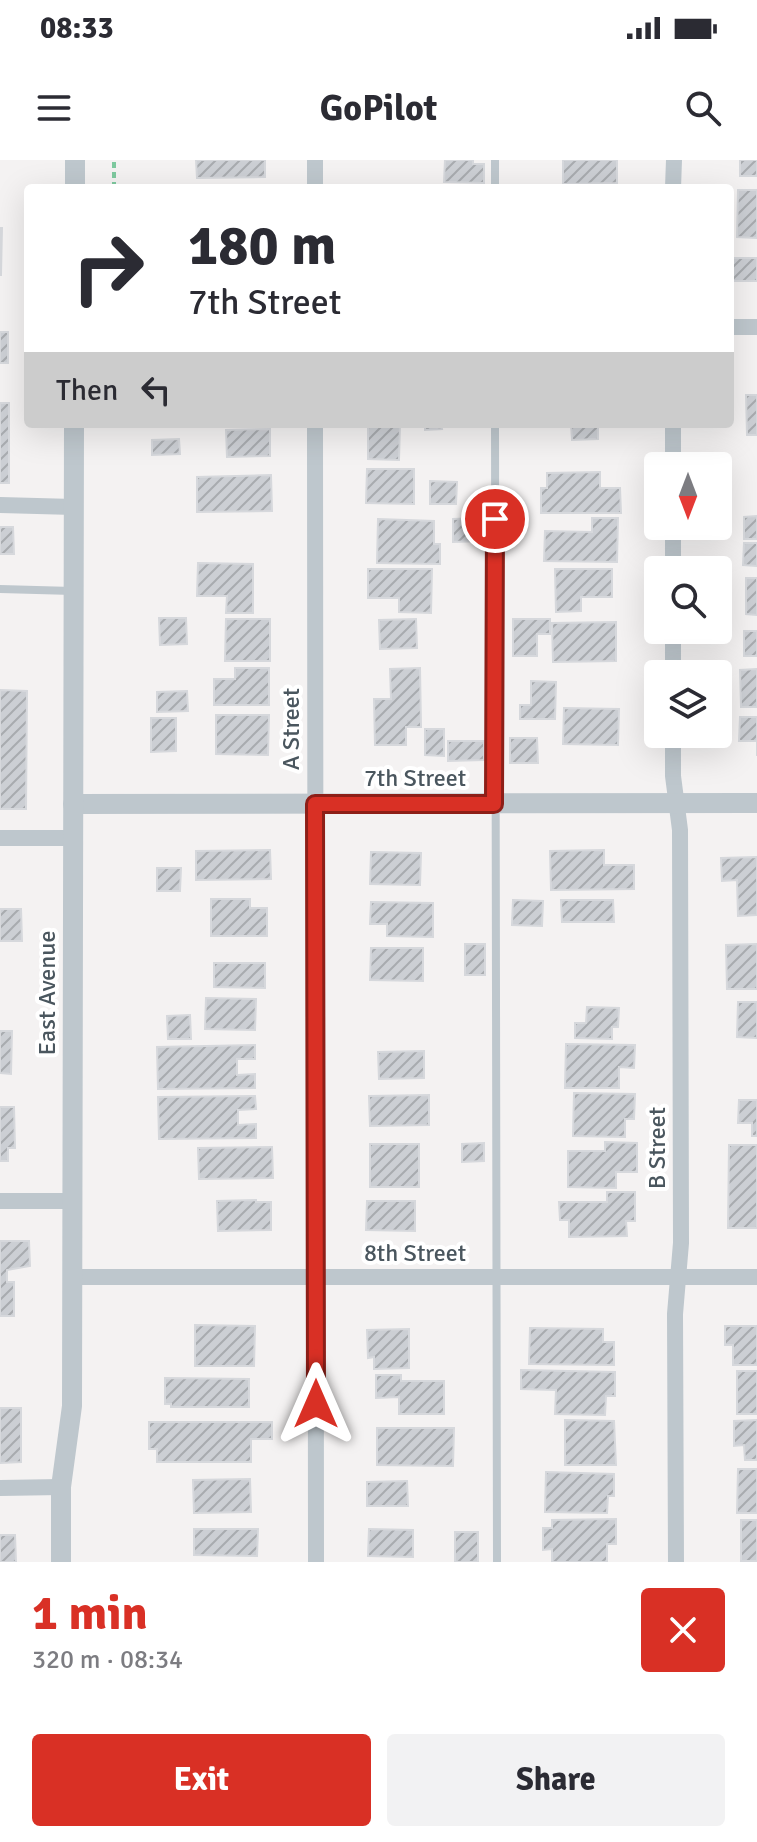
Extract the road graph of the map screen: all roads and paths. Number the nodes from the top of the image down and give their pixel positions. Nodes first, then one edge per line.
1 (75, 160) edge
2 (114, 160) edge
3 (315, 160) edge
4 (495, 160) edge
5 (674, 160) edge
6 (75, 184) edge
7 (114, 184) edge
8 (315, 184) edge
9 (495, 184) edge
10 (673, 184) edge
11 (734, 327) edge
12 (757, 327) edge
13 (74, 428) edge
14 (315, 428) edge
15 (495, 428) edge
16 (673, 428) edge
17 (673, 452) edge
18 (0, 505) edge
19 (74, 507) junction
20 (0, 589) edge
21 (74, 591) junction
22 (673, 748) edge
23 (757, 803) edge
24 (73, 804) junction
25 (315, 804) junction
26 (494, 804) junction
27 (677, 804) junction
28 (0, 838) edge
29 (73, 838) junction
30 (0, 1201) edge
31 (73, 1201) junction
32 (72, 1277) junction
33 (316, 1277) junction
34 (496, 1277) junction
35 (678, 1277) junction
36 (757, 1277) edge
37 (61, 1487) junction
38 (0, 1488) edge
39 (61, 1562) edge
40 (316, 1562) edge
41 (497, 1562) edge
42 (676, 1562) edge

1 - 6 street
2 - 7 path
3 - 8 street
4 - 9 lane
5 - 10 street
11 - 12 street
13 - 19 street, East Avenue
14 - 25 street, A Street
15 - 26 lane
16 - 17 street
18 - 19 street
19 - 21 street, East Avenue
20 - 21 lane
21 - 24 street, East Avenue
22 - 27 street, B Street
23 - 27 street, 7th Street
24 - 25 street, 7th Street
24 - 29 street, East Avenue
25 - 26 street, 7th Street
25 - 33 street, A Street
26 - 27 street, 7th Street
26 - 34 lane
27 - 35 street, B Street
28 - 29 street
29 - 31 street, East Avenue
30 - 31 street
31 - 32 street, East Avenue
32 - 33 street, 8th Street
32 - 37 street, East Avenue
33 - 34 street, 8th Street
33 - 40 street, A Street
34 - 35 street, 8th Street
34 - 41 lane
35 - 36 street, 8th Street
35 - 42 street, B Street
37 - 38 street
37 - 39 street, East Avenue

